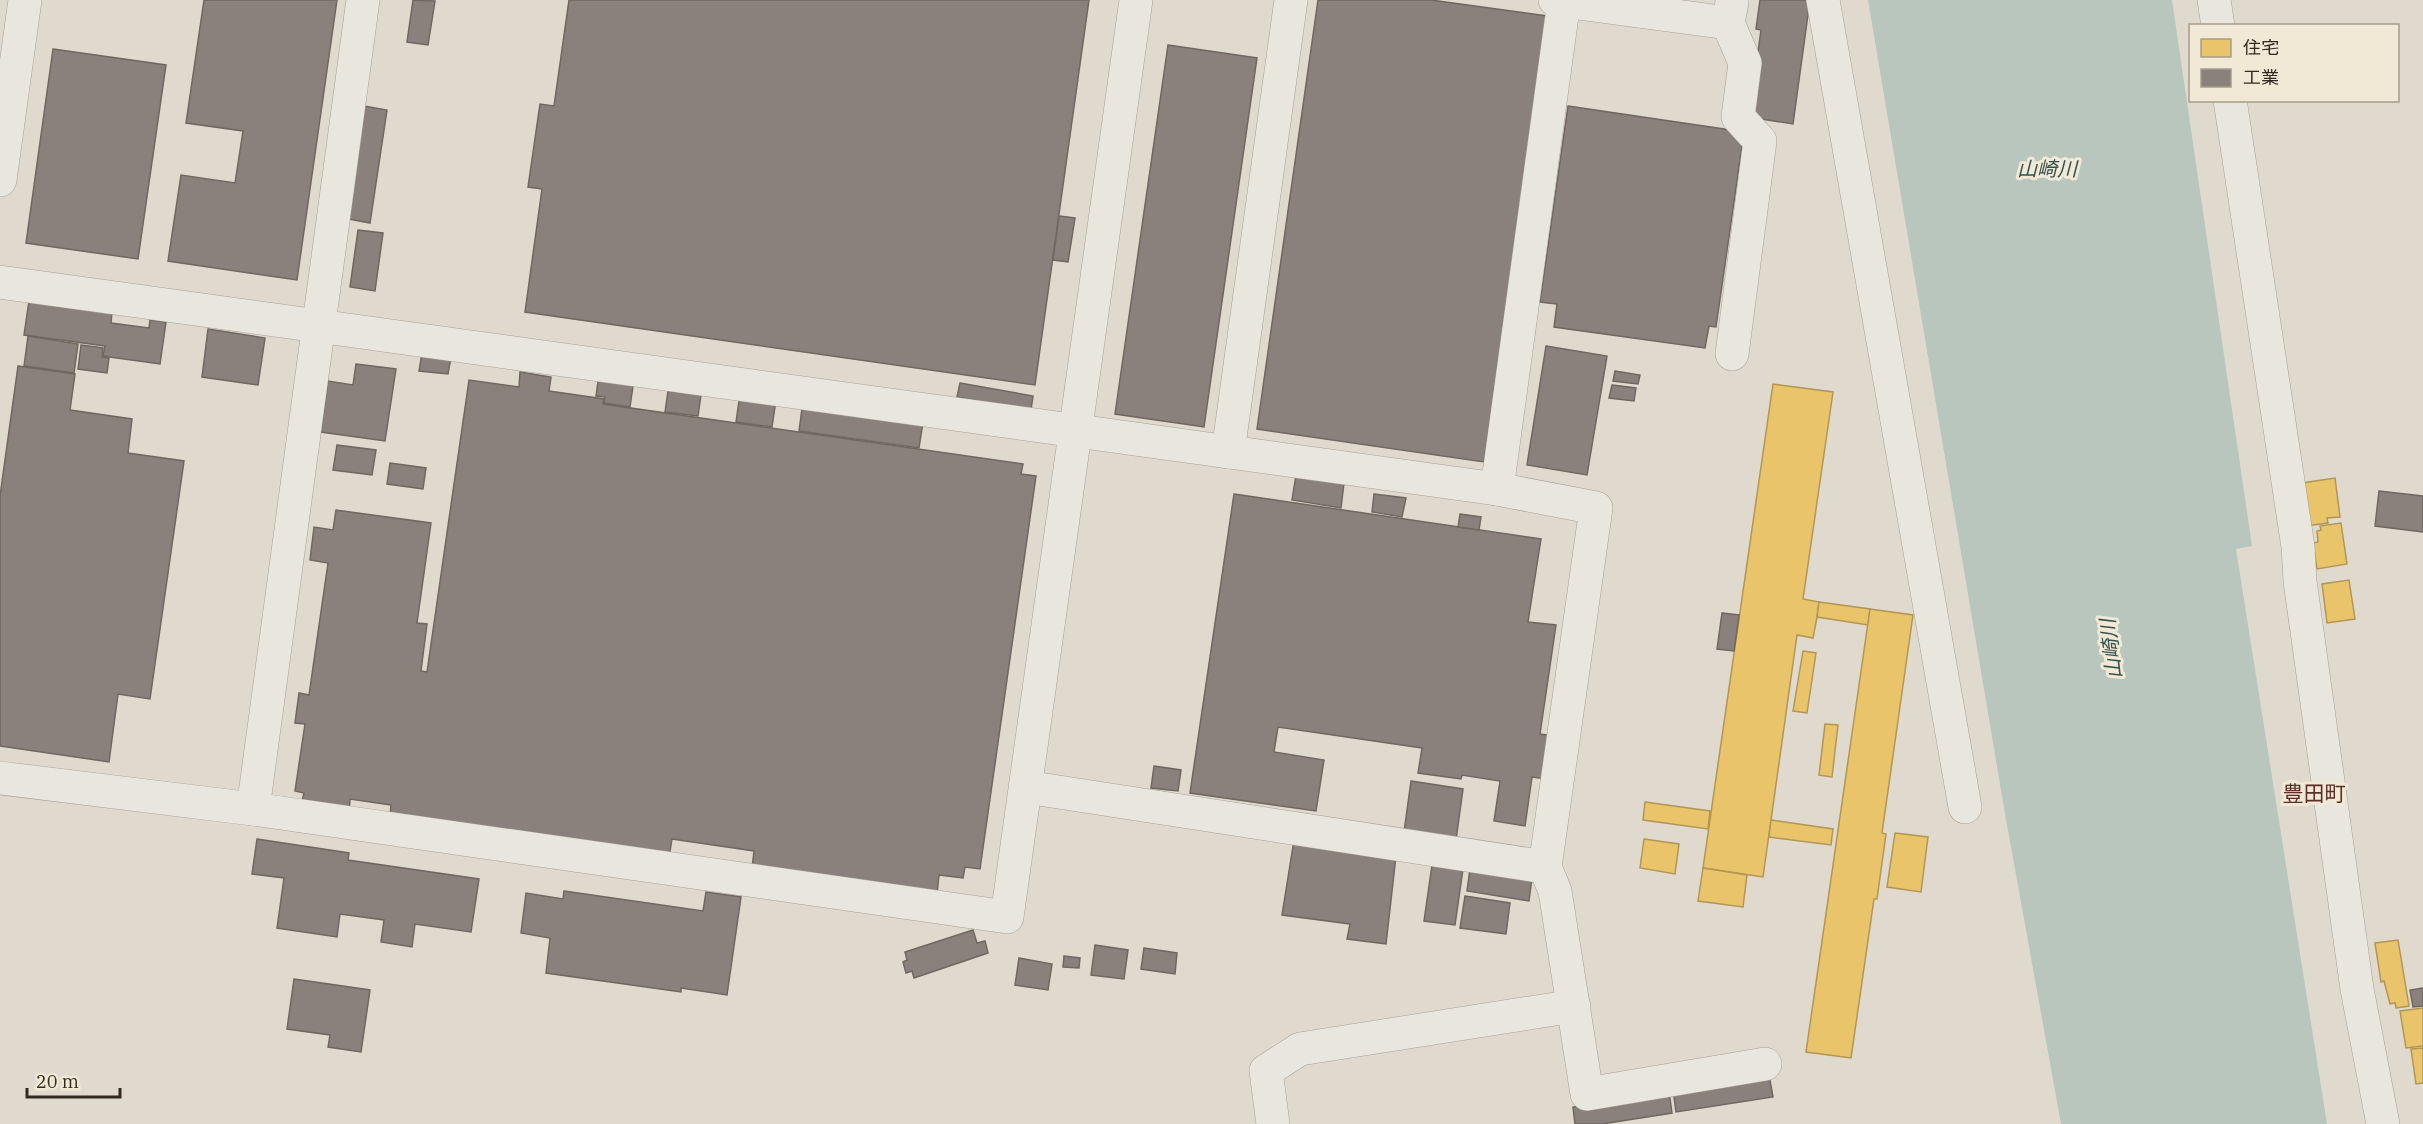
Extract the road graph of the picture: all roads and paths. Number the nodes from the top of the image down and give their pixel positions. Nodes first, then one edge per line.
1 (26, 0) edge
2 (363, 0) edge
3 (1136, 0) edge
4 (1291, 0) edge
5 (1823, 0) edge
6 (2214, 0) edge
7 (1559, 1) edge
8 (1730, 11) edge
9 (2218, 24) edge
10 (2230, 102) edge
11 (0, 180) edge
12 (0, 282) edge
13 (319, 326) junction
14 (1732, 354) dead end
15 (1076, 431) junction
16 (1228, 452) junction
17 (1497, 489) junction
18 (0, 778) edge
19 (1026, 787) junction
20 (1965, 807) dead end
21 (253, 809) junction
22 (1545, 867) junction
23 (1574, 1006) junction
24 (1765, 1064) dead end
25 (1273, 1124) edge
26 (2383, 1124) edge

1 - 11 street
2 - 13 street
3 - 15 street
4 - 16 street
5 - 20 street
6 - 9 street
7 - 8 street
7 - 17 street
8 - 14 street
10 - 26 street
12 - 13 street
13 - 15 street
13 - 21 street
15 - 16 street
15 - 19 street
16 - 17 street
17 - 22 street
18 - 21 street
19 - 21 street
19 - 22 street
22 - 23 street
23 - 24 street
23 - 25 street

